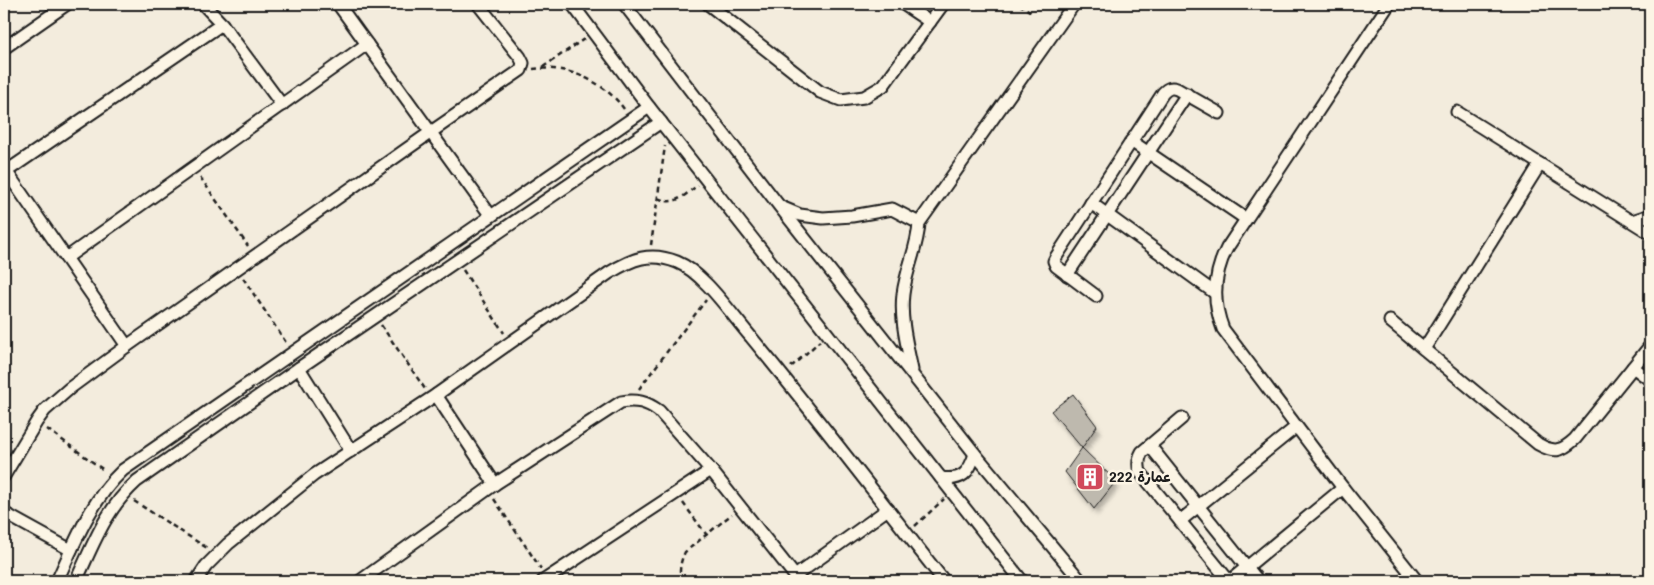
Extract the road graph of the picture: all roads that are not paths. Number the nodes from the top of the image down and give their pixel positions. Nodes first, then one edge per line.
1 (67, 4) edge
2 (203, 4) edge
3 (338, 4) edge
4 (478, 4) edge
5 (572, 4) edge
6 (624, 4) edge
7 (708, 4) edge
8 (903, 4) edge
9 (943, 4) edge
10 (1074, 4) edge
11 (1389, 4) edge
12 (930, 22) junction
13 (222, 24) junction
14 (367, 44) junction
15 (4, 48) edge
16 (1187, 94) junction
17 (282, 104) junction
18 (649, 107) junction
19 (1457, 112) dead end
20 (1219, 113) dead end
21 (664, 126) junction
22 (431, 132) junction
23 (1131, 141) junction
24 (1148, 152) junction
25 (1540, 164) junction
26 (5, 172) edge
27 (1091, 203) junction
28 (780, 207) junction
29 (1107, 214) junction
30 (1650, 215) edge
31 (491, 216) junction
32 (1246, 219) junction
33 (1632, 221) junction
34 (919, 223) junction
35 (1650, 233) edge
36 (66, 258) junction
37 (1067, 274) junction
38 (398, 280) junction
39 (1215, 293) junction
40 (408, 294) junction
41 (1096, 296) dead end
42 (1390, 321) dead end
43 (127, 346) junction
44 (1650, 346) edge
45 (1424, 349) junction
46 (299, 368) junction
47 (1633, 368) junction
48 (913, 374) junction
49 (1650, 380) edge
50 (433, 397) junction
51 (201, 415) junction
52 (1182, 418) dead end
53 (1296, 427) junction
54 (210, 430) junction
55 (1150, 446) junction
56 (351, 451) junction
57 (975, 454) junction
58 (711, 470) junction
59 (4, 476) edge
60 (941, 478) junction
61 (491, 487) junction
62 (1343, 488) junction
63 (1198, 506) junction
64 (888, 509) junction
65 (4, 513) edge
66 (1180, 521) junction
67 (71, 550) junction
68 (1247, 568) junction
69 (1409, 571) junction
70 (553, 578) edge
71 (797, 579) edge
72 (57, 581) edge
73 (76, 581) edge
74 (196, 581) edge
75 (360, 581) edge
76 (944, 581) edge
77 (1022, 581) edge
78 (1081, 581) edge
79 (1230, 581) edge
80 (1258, 581) edge
81 (1399, 581) edge
82 (1417, 581) edge

1 - 15 street
2 - 13 street
3 - 14 street
4 - 22 street
5 - 18 street
6 - 28 street
7 - 12 street
8 - 12 street
9 - 12 street
10 - 34 street
11 - 32 street
13 - 17 street
13 - 26 street
14 - 17 street
14 - 22 street
16 - 20 street
16 - 23 street
16 - 24 street
17 - 36 street
18 - 21 street
18 - 31 street
19 - 25 street
21 - 40 street
21 - 60 street
22 - 31 street
22 - 43 street
23 - 24 street
23 - 27 street
24 - 29 street
24 - 32 street
25 - 33 street
25 - 45 street
26 - 36 street
27 - 29 street
27 - 37 street
28 - 34 street
28 - 48 street
29 - 37 street
29 - 39 street
30 - 33 street
31 - 38 street
32 - 39 street
33 - 35 street
34 - 48 street
36 - 43 street
37 - 41 street
38 - 40 street
38 - 51 street
39 - 53 street
40 - 46 street
42 - 45 street
43 - 59 street
44 - 47 street
45 - 47 street
46 - 54 street
46 - 56 street
47 - 49 street
48 - 57 street
50 - 56 street
50 - 61 street
50 - 64 street
51 - 54 street
51 - 67 street
52 - 55 street
53 - 62 street
53 - 63 street
54 - 73 street
55 - 63 street
55 - 66 street
56 - 74 street
57 - 60 street
57 - 78 street
58 - 61 street
58 - 70 street
58 - 71 street
60 - 77 street
61 - 75 street
62 - 68 street
62 - 69 street
63 - 66 street
63 - 68 street
64 - 71 street
64 - 76 street
65 - 67 street
66 - 79 street
67 - 72 street
68 - 79 street
68 - 80 street
69 - 81 lane
69 - 82 street

